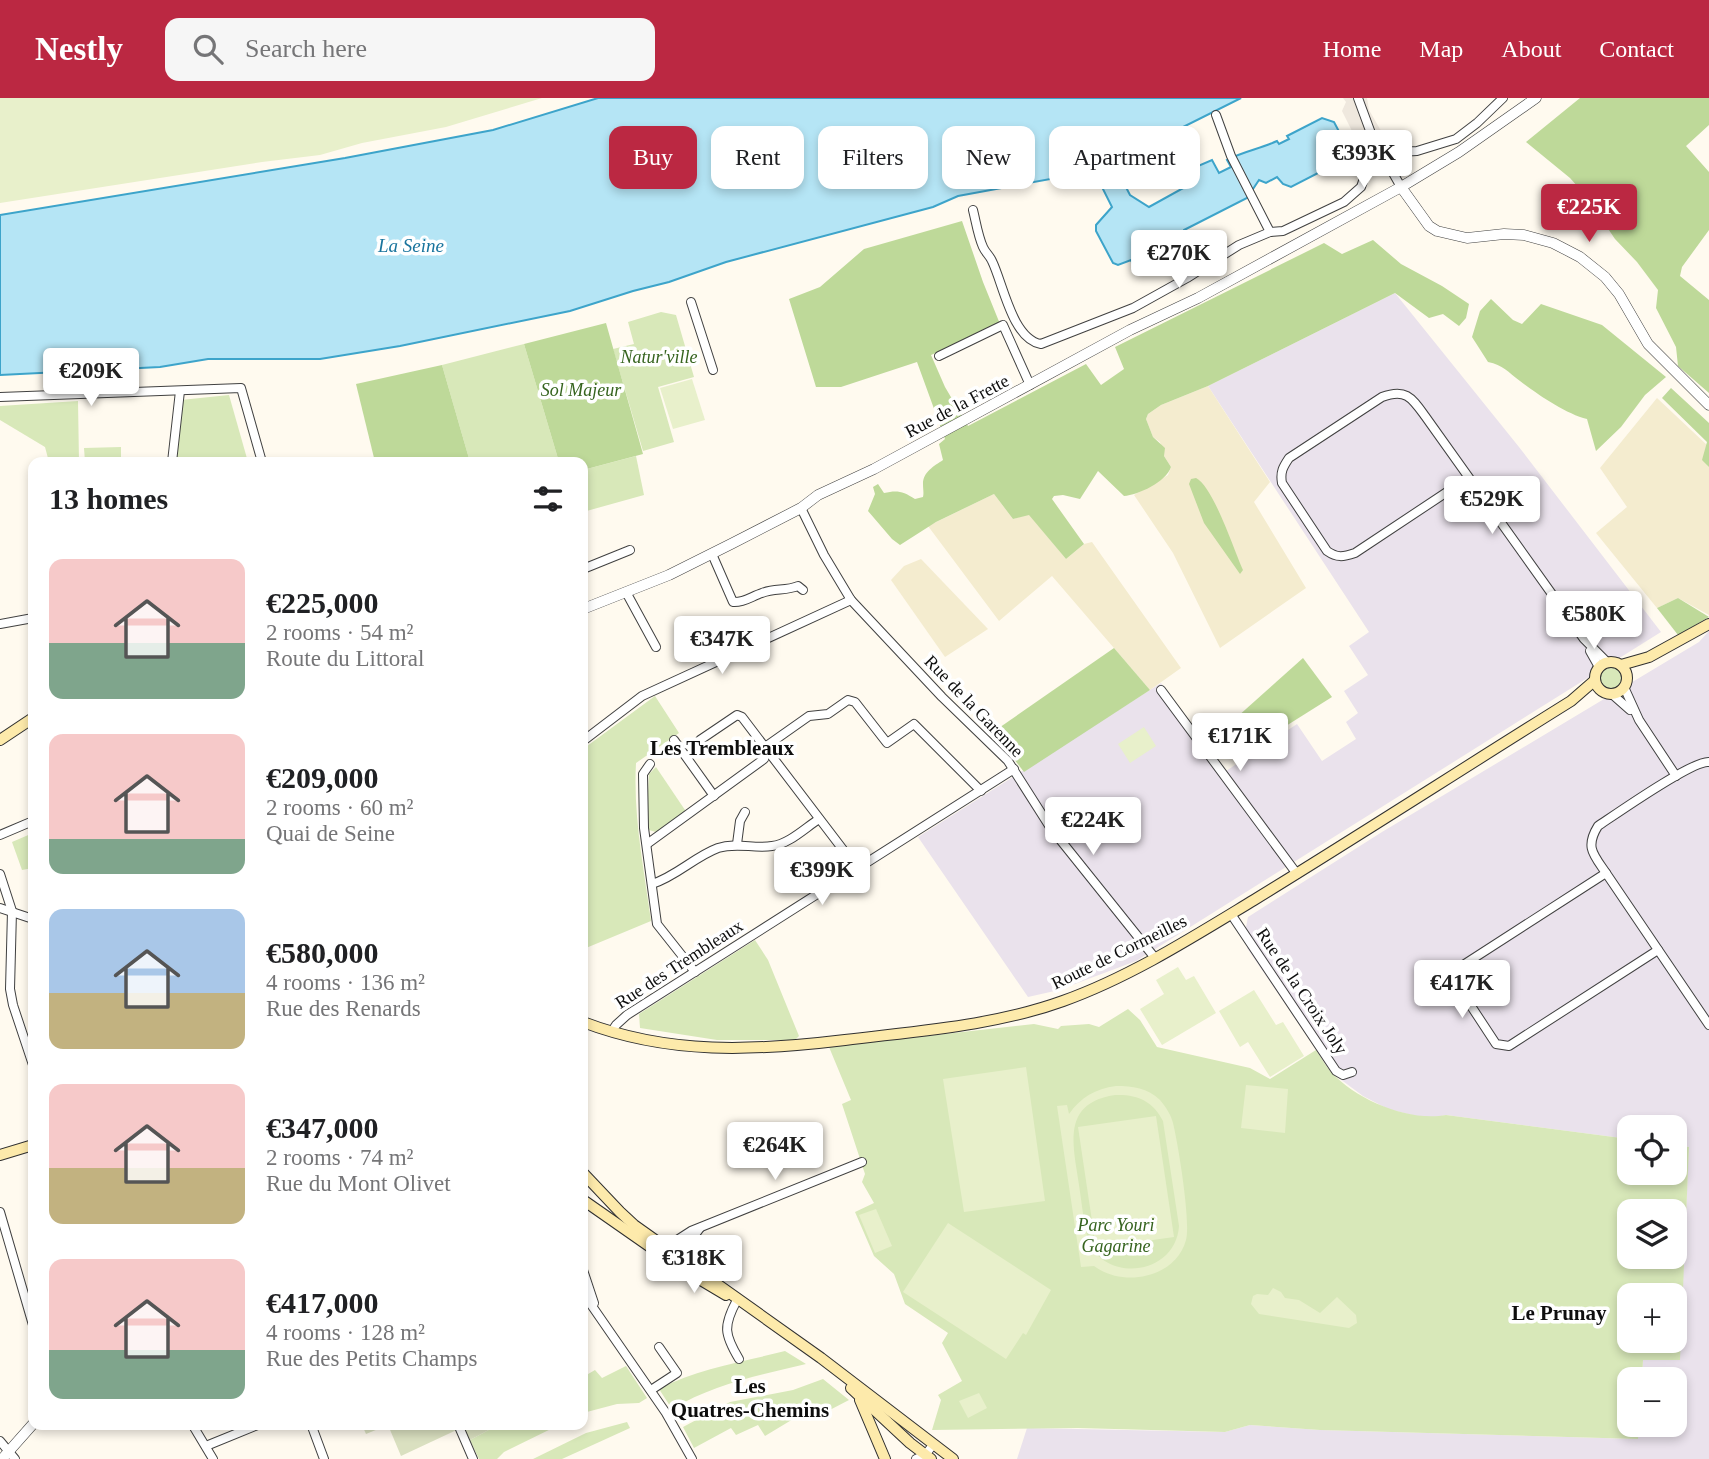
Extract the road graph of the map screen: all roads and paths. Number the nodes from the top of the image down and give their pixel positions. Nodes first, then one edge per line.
1 (1358, 98) edge
2 (1503, 98) edge
3 (1536, 98) edge
4 (1216, 115) dead end
5 (1382, 153) junction
6 (1401, 187) junction
7 (973, 210) dead end
8 (1270, 232) junction
9 (691, 302) dead end
10 (1015, 318) junction
11 (1003, 325) junction
12 (939, 356) dead end
13 (713, 370) dead end
14 (1030, 385) junction
15 (180, 391) junction
16 (0, 397) edge
17 (1709, 405) edge
18 (173, 457) edge
19 (261, 457) edge
20 (1468, 478) junction
21 (801, 508) junction
22 (629, 551) dead end
23 (712, 554) junction
24 (588, 567) edge
25 (803, 590) dead end
26 (626, 592) junction
27 (852, 600) junction
28 (588, 607) edge
29 (28, 619) edge
30 (0, 624) edge
31 (1709, 624) edge
32 (656, 647) dead end
33 (1649, 657) junction
34 (1603, 665) junction
35 (1621, 665) junction
36 (1594, 681) junction
37 (1626, 682) junction
38 (1161, 690) dead end
39 (1601, 691) junction
40 (1613, 695) junction
41 (1571, 701) junction
42 (1639, 720) junction
43 (28, 721) edge
44 (588, 737) edge
45 (0, 740) edge
46 (674, 740) dead end
47 (700, 740) dead end
48 (765, 747) junction
49 (764, 759) dead end
50 (1709, 762) edge
51 (650, 764) dead end
52 (1014, 769) junction
53 (1676, 776) junction
54 (981, 791) junction
55 (714, 796) junction
56 (745, 812) dead end
57 (819, 819) junction
58 (28, 823) edge
59 (0, 835) edge
60 (647, 844) junction
61 (737, 844) junction
62 (857, 868) junction
63 (1606, 873) junction
64 (0, 874) edge
65 (1297, 874) junction
66 (652, 884) junction
67 (0, 908) edge
68 (12, 911) junction
69 (1231, 914) junction
70 (28, 917) edge
71 (1658, 950) junction
72 (1155, 958) junction
73 (11, 959) junction
74 (0, 962) edge
75 (695, 972) junction
76 (588, 1024) edge
77 (1709, 1025) edge
78 (612, 1031) junction
79 (28, 1050) edge
80 (1352, 1072) dead end
81 (28, 1146) edge
82 (0, 1155) edge
83 (862, 1162) dead end
84 (588, 1178) edge
85 (588, 1203) edge
86 (0, 1212) edge
87 (699, 1228) junction
88 (677, 1240) junction
89 (686, 1247) junction
90 (661, 1248) junction
91 (671, 1256) junction
92 (683, 1264) junction
93 (588, 1287) edge
94 (588, 1300) edge
95 (737, 1300) junction
96 (28, 1308) edge
97 (613, 1335) junction
98 (659, 1347) dead end
99 (739, 1359) dead end
100 (832, 1368) junction
101 (650, 1390) junction
102 (859, 1397) junction
103 (29, 1430) edge
104 (195, 1430) edge
105 (245, 1430) edge
106 (313, 1430) edge
107 (460, 1430) edge
108 (0, 1441) edge
109 (933, 1445) junction
110 (206, 1446) junction
111 (9, 1457) edge
112 (924, 1458) edge
113 (213, 1459) edge
114 (324, 1459) edge
115 (473, 1459) edge
116 (692, 1459) edge
117 (885, 1459) edge
118 (953, 1459) edge

1 - 5 street
2 - 5 street
3 - 6 street, Rue de la Frette
4 - 8 street
5 - 6 street
5 - 8 street
6 - 14 street, Rue de la Frette
6 - 17 street
7 - 10 street
8 - 10 street
9 - 13 street
10 - 11 street
11 - 12 street
11 - 14 street
14 - 21 street, Rue de la Frette
15 - 16 street
15 - 18 street
15 - 19 street
20 - 20 street
20 - 34 street
21 - 23 street, Rue de la Frette
21 - 27 street, Rue de la Garenne
22 - 24 street
23 - 25 street
23 - 26 street, Rue de la Frette
26 - 28 street, Rue de la Frette
26 - 32 street
27 - 44 street
27 - 52 street, Rue de la Garenne
29 - 30 street
31 - 33 main road
33 - 35 main road
33 - 37 main road
34 - 35 main road
34 - 36 main road
35 - 37 main road
36 - 39 main road
36 - 41 main road, Route de Cormeilles
37 - 40 main road
37 - 42 street
38 - 65 street
39 - 40 main road
39 - 41 main road, Route de Cormeilles
40 - 42 street
41 - 65 main road, Route de Cormeilles
42 - 53 street
43 - 45 main road
46 - 55 street
47 - 48 street
48 - 54 street
48 - 57 street
49 - 55 street
50 - 53 street
51 - 60 street
52 - 54 street, Rue des Trembleaux
52 - 72 street, Rue de la Garenne
53 - 63 street
54 - 62 street, Rue des Trembleaux
55 - 60 street
56 - 61 street
57 - 61 street
57 - 62 street
58 - 59 street
60 - 66 street
61 - 66 street
62 - 75 street, Rue des Trembleaux
63 - 71 street
63 - 71 street
64 - 68 street
65 - 69 main road, Route de Cormeilles
66 - 75 street
67 - 68 street
68 - 70 street
68 - 73 street
69 - 72 main road, Route de Cormeilles
69 - 80 street, Rue de la Croix Joly
71 - 77 street
72 - 78 main road, Route de Cormeilles
73 - 74 street
73 - 79 street
75 - 78 street, Rue des Trembleaux
76 - 78 main road, Route de Cormeilles
81 - 82 main road
83 - 87 street
84 - 90 main road
85 - 90 main road
86 - 96 street
87 - 88 street
87 - 89 street
88 - 90 street
88 - 91 street
89 - 91 street
89 - 92 street
90 - 91 main road
91 - 92 main road
92 - 95 main road
93 - 97 street
94 - 97 street
95 - 99 street
95 - 100 main road
97 - 101 street
98 - 101 street
100 - 102 main road
100 - 109 main road
101 - 116 street
102 - 112 main road
102 - 117 main road
103 - 111 street
104 - 110 street
105 - 110 street
106 - 114 street
107 - 115 street
108 - 111 street
109 - 112 street
109 - 118 main road
110 - 113 street

